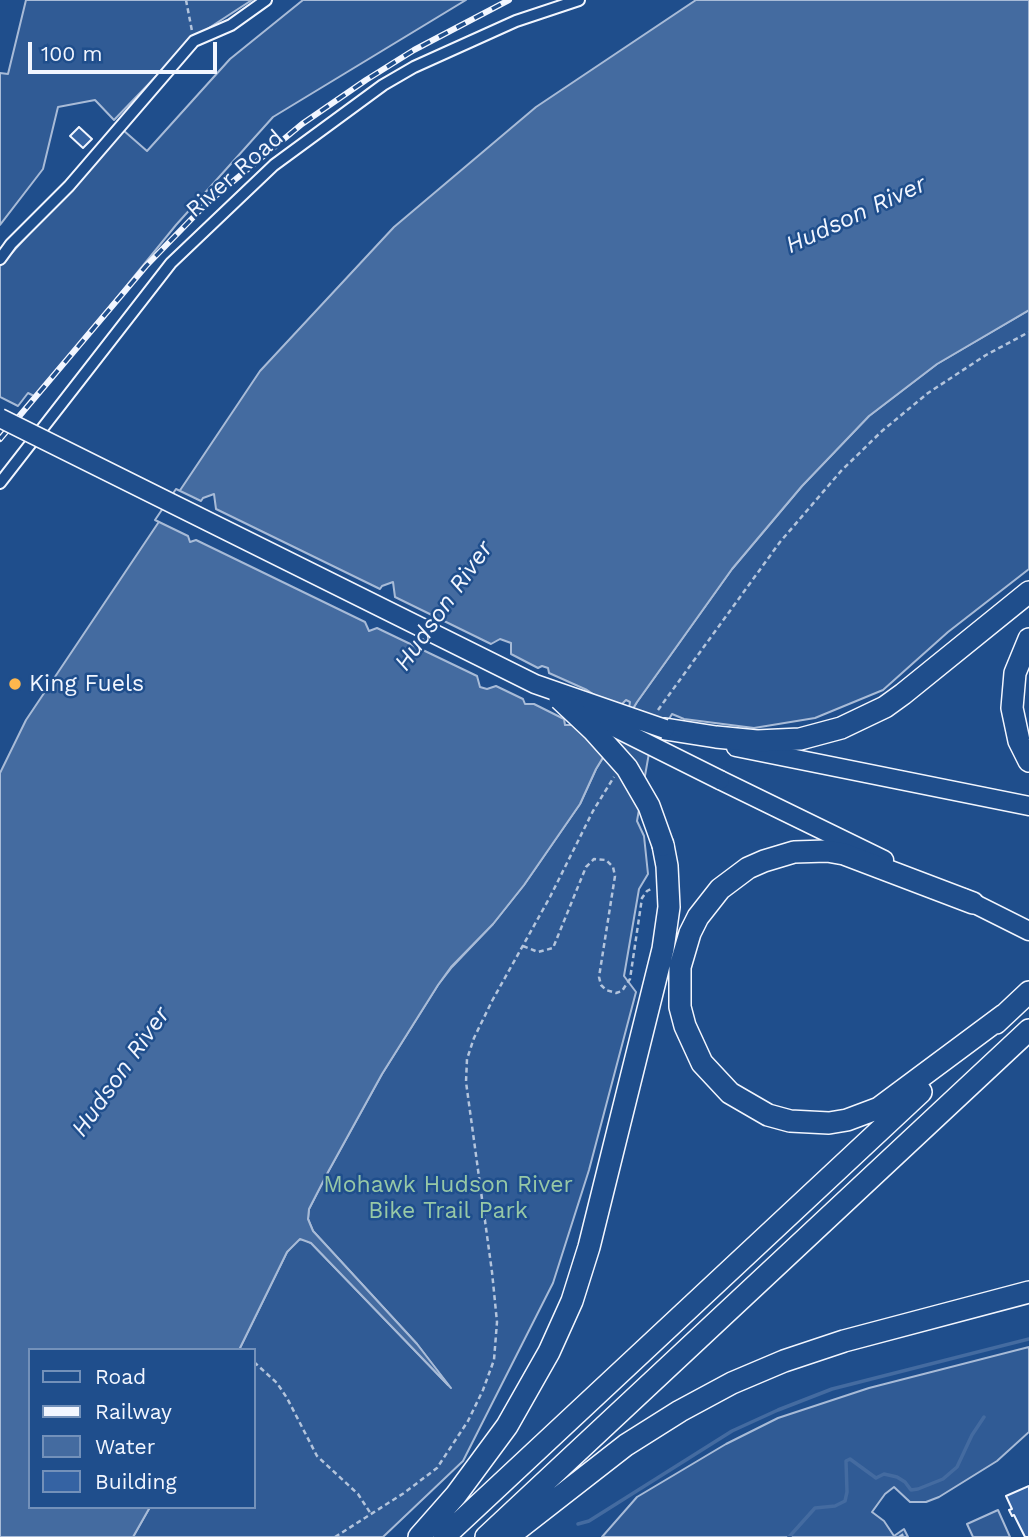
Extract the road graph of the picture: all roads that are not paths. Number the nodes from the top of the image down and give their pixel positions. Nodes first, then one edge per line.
1 (266, 0) edge
2 (579, 0) edge
3 (0, 259) edge
4 (0, 418) edge
5 (0, 483) edge
6 (1029, 592) edge
7 (1029, 639) edge
8 (535, 684) junction
9 (560, 699) junction
10 (660, 720) joint
11 (715, 740) junction
12 (1029, 761) edge
13 (1029, 806) edge
14 (973, 903) junction
15 (1029, 931) edge
16 (1029, 992) edge
17 (1004, 1015) junction
18 (1029, 1030) edge
19 (1029, 1292) edge
20 (419, 1537) edge
21 (444, 1537) edge
22 (486, 1537) edge
23 (508, 1537) edge

1 - 3 street
2 - 5 street, River Road
4 - 8 main road, bridge
6 - 11 highway
7 - 12 highway
8 - 9 main road, bridge
8 - 10 main road, bridge
9 - 14 main road, bridge
9 - 20 highway, bridge
10 - 11 highway
11 - 13 main road
14 - 15 main road
14 - 17 highway
16 - 17 highway
17 - 21 highway
18 - 22 highway
19 - 23 highway

